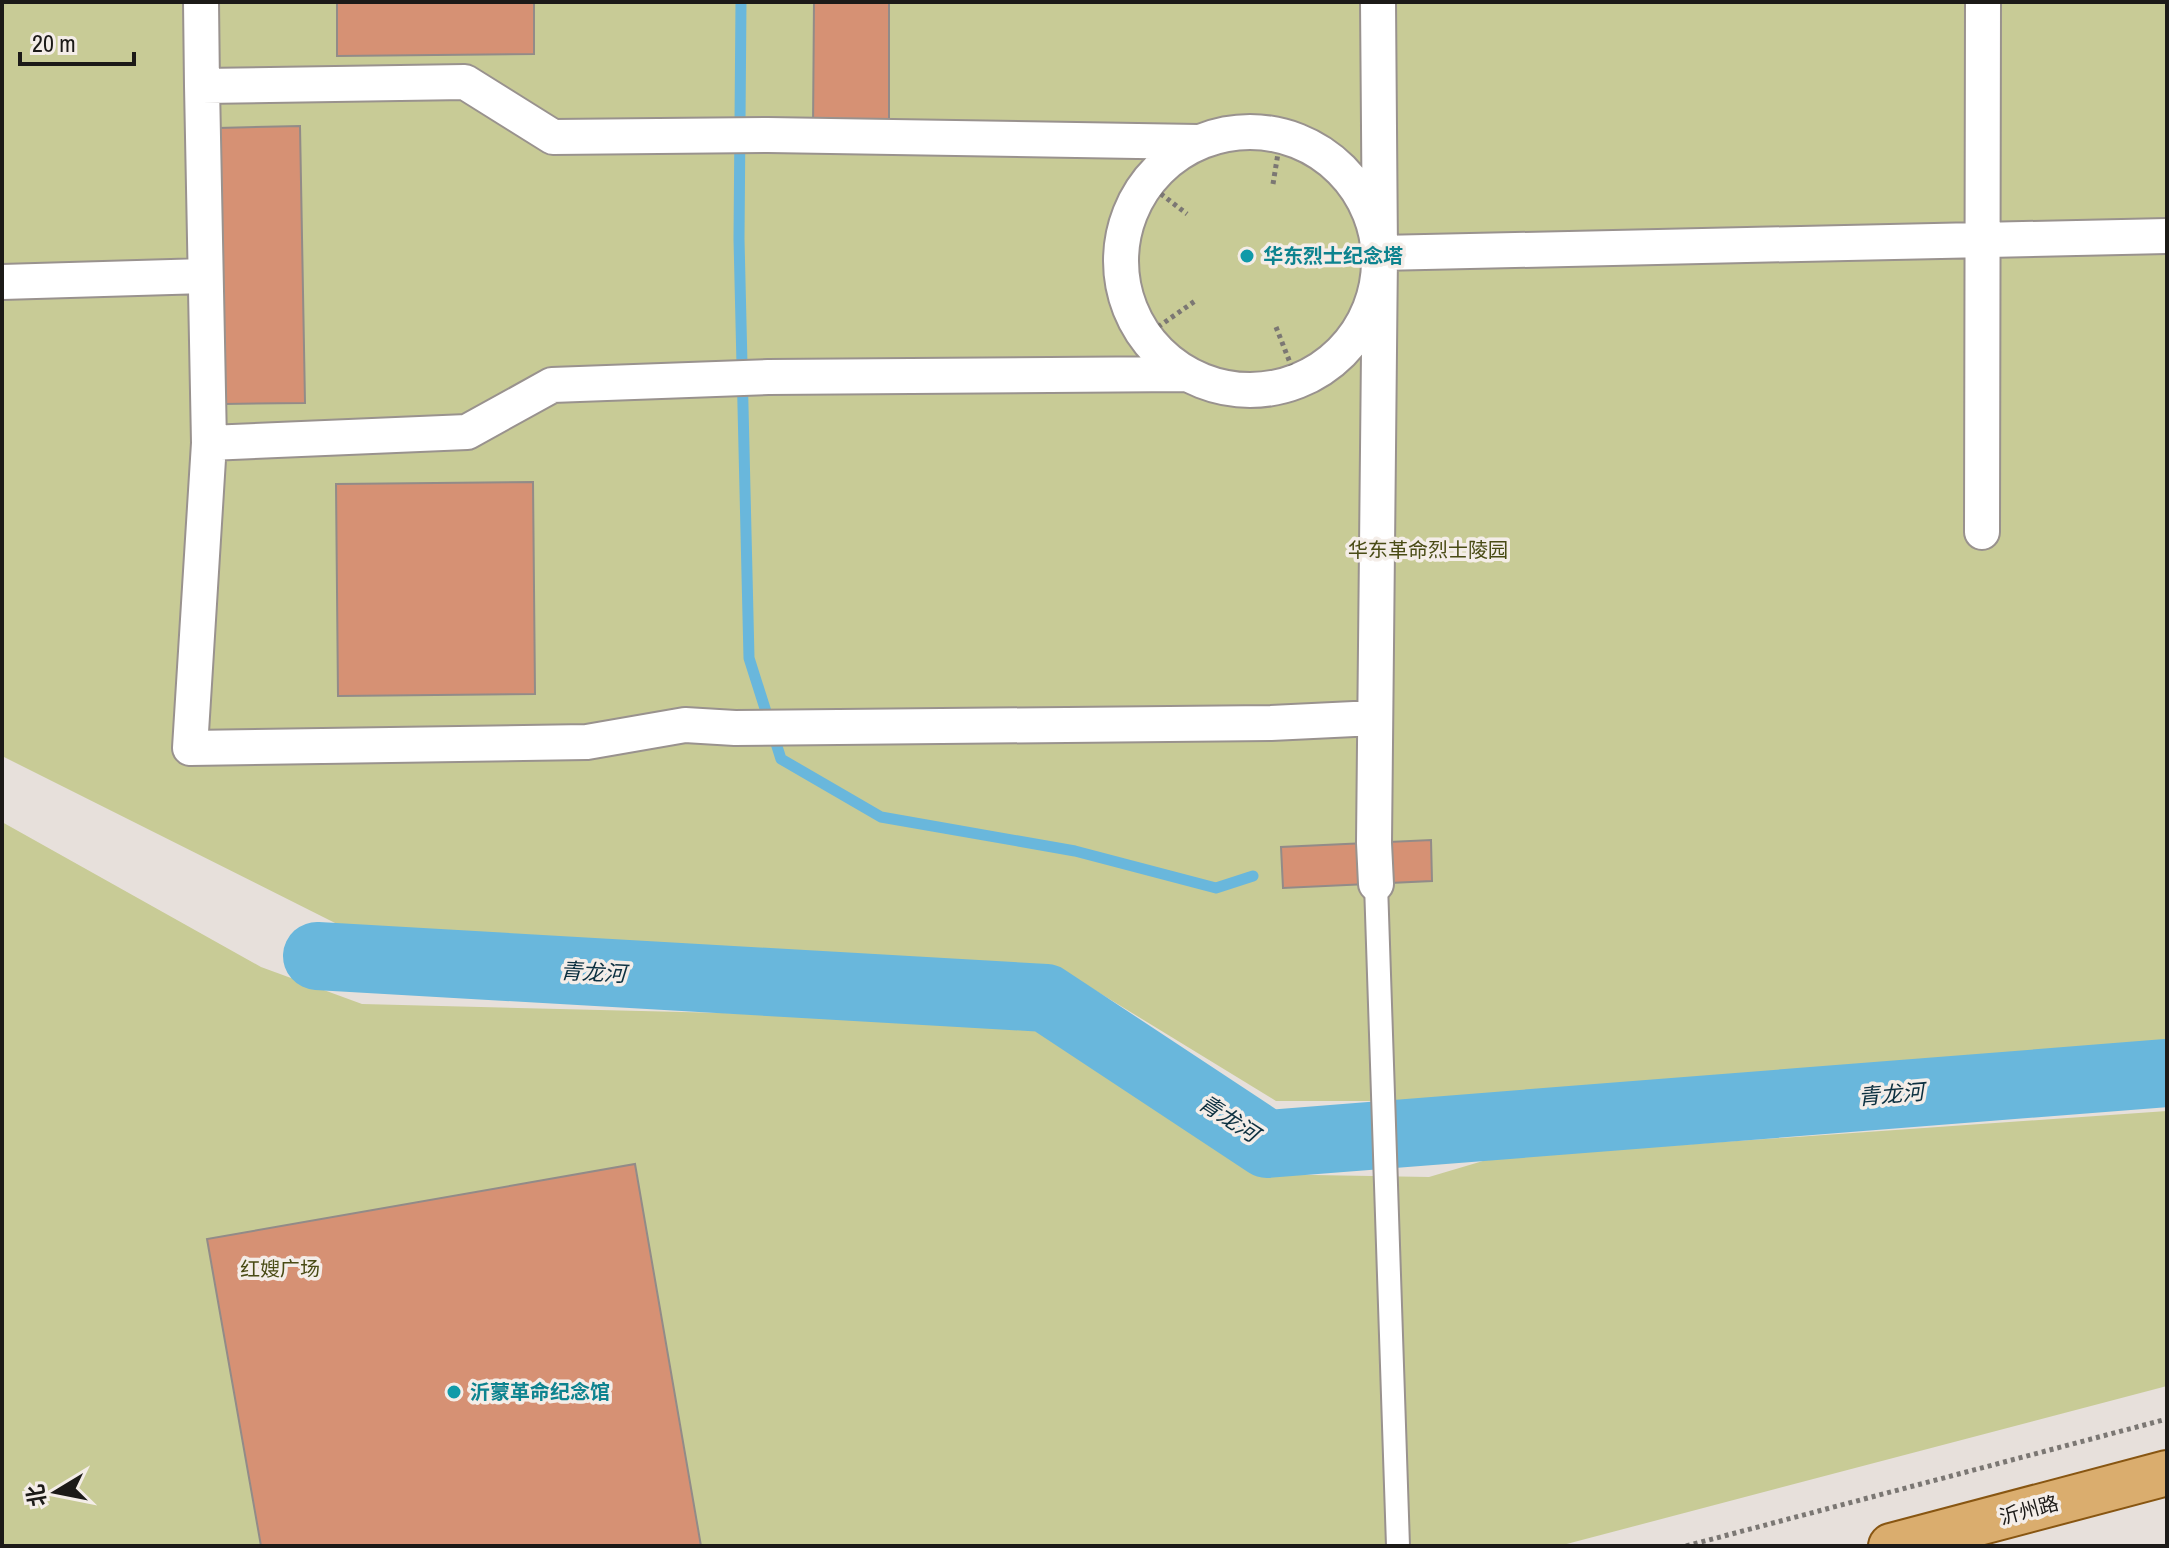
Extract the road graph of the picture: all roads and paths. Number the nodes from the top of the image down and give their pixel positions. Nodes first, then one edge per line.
1 (201, 2) edge
2 (1378, 2) edge
3 (1983, 2) edge
4 (202, 86) junction
5 (1281, 135) junction
6 (1198, 142) junction
7 (1148, 184) junction
8 (1273, 184) dead end
9 (1187, 214) dead end
10 (2167, 236) edge
11 (1982, 239) junction
12 (1380, 253) junction
13 (205, 276) junction
14 (2, 282) edge
15 (1195, 301) dead end
16 (1276, 327) dead end
17 (1145, 336) junction
18 (1185, 374) junction
19 (1298, 383) junction
20 (209, 443) junction
21 (1982, 532) dead end
22 (1375, 718) junction
23 (1376, 884) joint
24 (2167, 1419) edge
25 (2167, 1473) edge
26 (1398, 1546) edge
27 (1686, 1546) edge
28 (1891, 1546) edge

1 - 4 street
2 - 12 street
3 - 11 street
4 - 6 street
4 - 13 street
5 - 6 street
5 - 8 path
5 - 12 street
6 - 7 street
7 - 9 path
7 - 17 street
10 - 11 street
11 - 12 street
11 - 21 street
12 - 19 street
12 - 22 street
13 - 14 street
13 - 20 street
15 - 17 path
16 - 19 path
17 - 18 street
18 - 19 street
18 - 20 street
20 - 22 street
22 - 23 street
23 - 26 lane
24 - 27 path
25 - 28 main road, 沂州路

